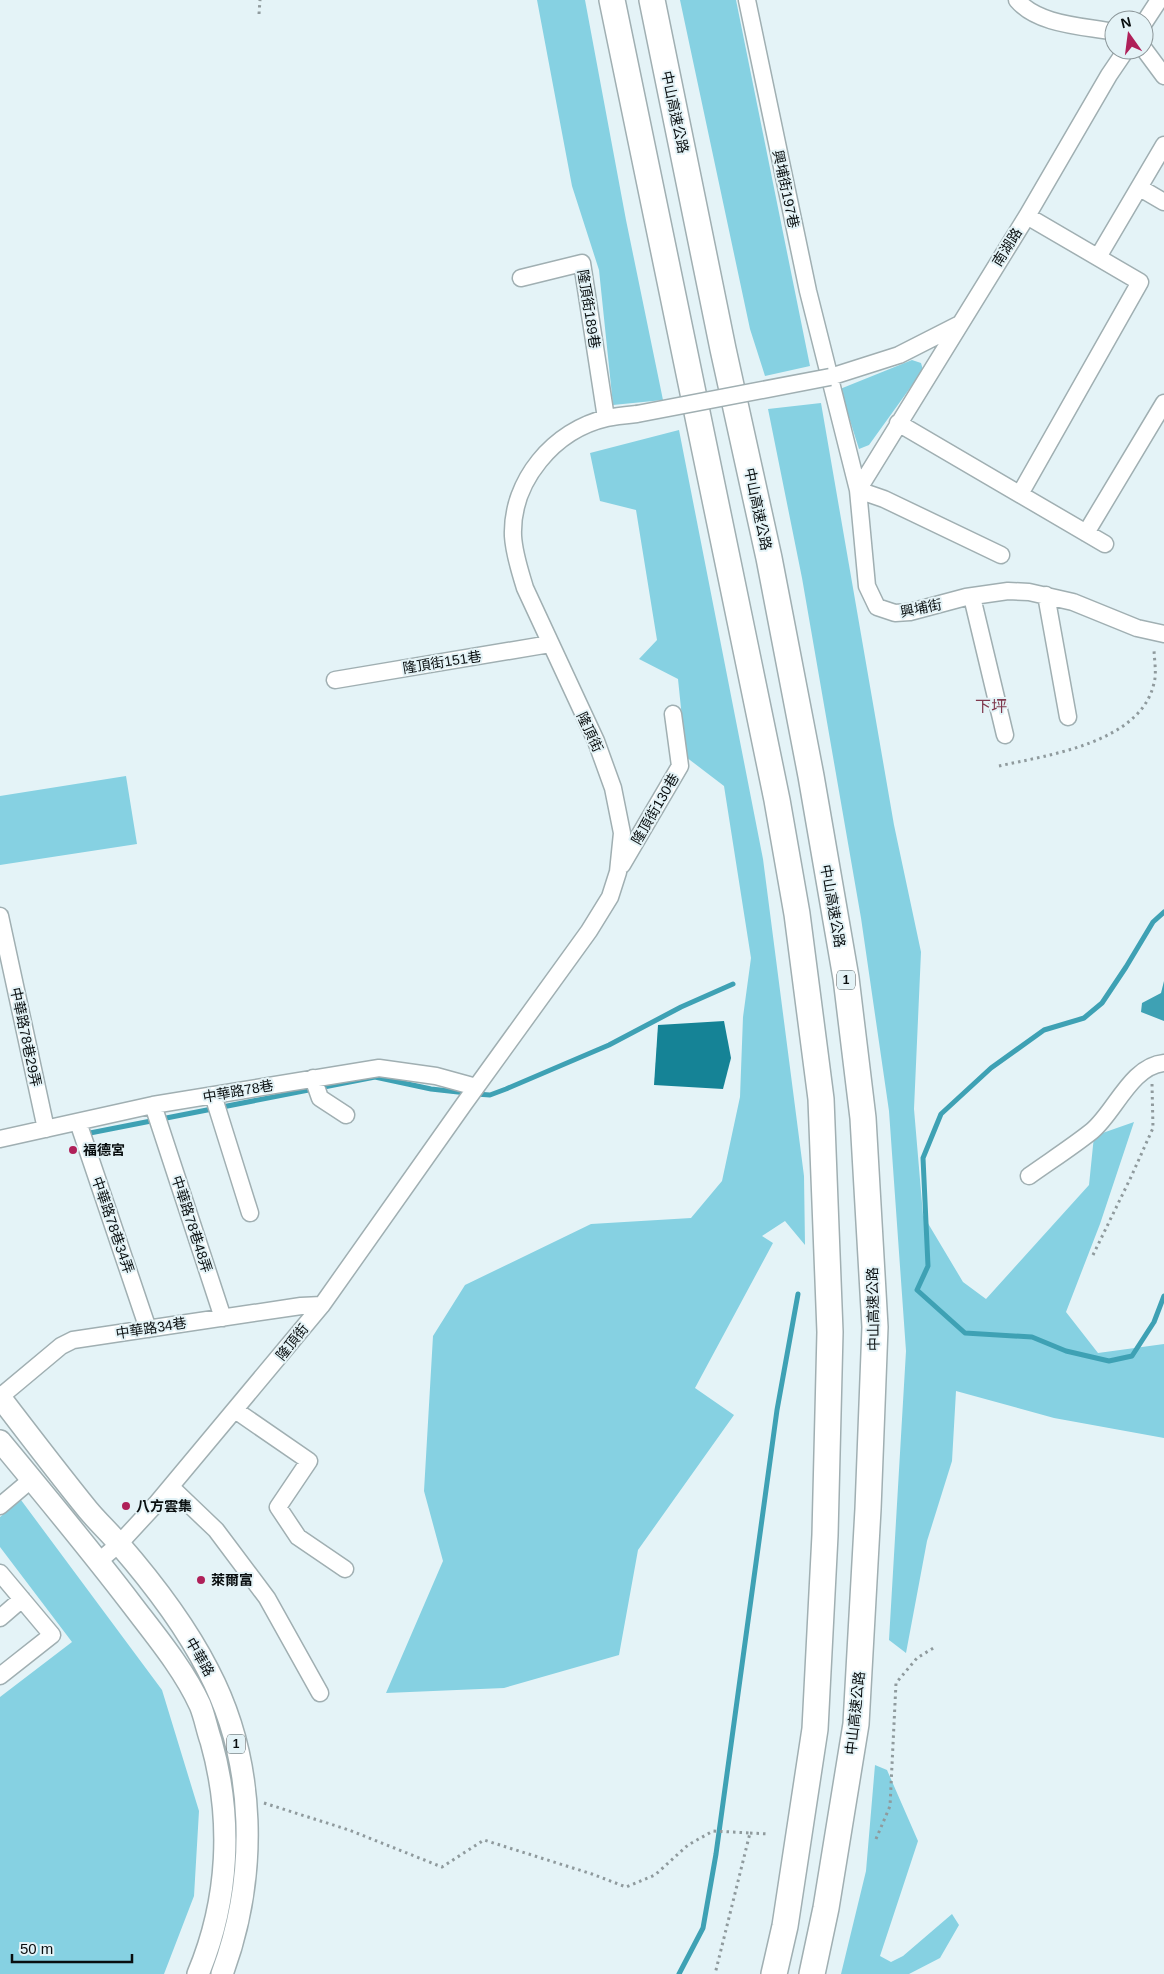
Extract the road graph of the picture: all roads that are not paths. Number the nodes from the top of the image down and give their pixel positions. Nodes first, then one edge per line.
1 (612, 0) edge
2 (652, 0) edge
3 (747, 0) edge
4 (1017, 0) edge
5 (1104, 30) edge
6 (1119, 60) edge
7 (1152, 60) edge
8 (1164, 76) edge
9 (1164, 146) edge
10 (1140, 188) junction
11 (1164, 202) edge
12 (1027, 216) junction
13 (1098, 257) junction
14 (521, 278) dead end
15 (958, 325) junction
16 (830, 377) junction
17 (1164, 403) edge
18 (606, 418) junction
19 (898, 423) junction
20 (858, 490) junction
21 (1020, 494) junction
22 (1086, 533) junction
23 (1105, 544) dead end
24 (1001, 555) dead end
25 (1046, 595) junction
26 (972, 596) junction
27 (1161, 634) edge
28 (550, 644) junction
29 (335, 680) dead end
30 (673, 714) dead end
31 (1068, 717) dead end
32 (1004, 735) dead end
33 (618, 872) junction
34 (0, 916) edge
35 (1164, 1063) edge
36 (313, 1079) junction
37 (476, 1087) junction
38 (213, 1097) junction
39 (153, 1105) junction
40 (346, 1115) dead end
41 (78, 1122) junction
42 (46, 1129) junction
43 (0, 1139) edge
44 (1029, 1176) dead end
45 (250, 1213) dead end
46 (322, 1306) junction
47 (223, 1318) junction
48 (148, 1329) junction
49 (0, 1397) edge
50 (235, 1410) junction
51 (0, 1441) edge
52 (32, 1479) junction
53 (170, 1487) junction
54 (0, 1506) edge
55 (120, 1544) junction
56 (99, 1561) junction
57 (345, 1569) dead end
58 (0, 1573) edge
59 (22, 1599) junction
60 (0, 1618) edge
61 (0, 1676) edge
62 (320, 1692) dead end
63 (198, 1974) edge
64 (222, 1974) edge
65 (774, 1974) edge
66 (812, 1974) edge

1 - 65 highway
2 - 66 highway, 中山高速公路 / 1
3 - 16 street, 興埔街197巷
4 - 5 street
6 - 12 street, 南湖路
7 - 8 street
9 - 10 street
10 - 11 street
10 - 13 street
12 - 13 street
12 - 15 street, 南湖路
13 - 21 street
14 - 18 street, 隆頂街189巷
15 - 16 street
15 - 19 street, 南湖路
16 - 18 street, 隆頂街, bridge
16 - 20 street, 興埔街
17 - 22 street
18 - 28 street, 隆頂街
19 - 20 street, 南湖路
19 - 21 street
20 - 24 street
20 - 26 street, 興埔街
21 - 22 street
22 - 23 street
25 - 26 street, 興埔街
25 - 27 street, 興埔街
25 - 31 street
26 - 32 street
28 - 29 street, 隆頂街151巷
28 - 33 street, 隆頂街
30 - 33 street, 隆頂街130巷
33 - 37 street, 隆頂街
34 - 42 street, 中華路78巷29弄
35 - 44 street
36 - 37 street, 中華路78巷
36 - 38 street, 中華路78巷
36 - 40 street
37 - 46 street, 隆頂街
38 - 39 street, 中華路78巷
38 - 45 street
39 - 41 street, 中華路78巷
39 - 47 street, 中華路78巷48弄
41 - 42 street, 中華路78巷
41 - 48 street, 中華路78巷34弄
42 - 43 street, 中華路78巷
46 - 47 street, 中華路34巷
46 - 50 street, 隆頂街
47 - 48 street, 中華路34巷
48 - 49 street, 中華路34巷
49 - 55 main road, 中華路 / 1
50 - 53 street, 隆頂街
50 - 57 street
51 - 52 main road, 中華路 / 1
52 - 54 street
52 - 56 main road, 中華路 / 1
53 - 55 street, 隆頂街
53 - 62 street
55 - 56 street, 隆頂街
55 - 64 main road, 中華路 / 1
56 - 63 main road, 中華路 / 1
58 - 59 street
59 - 60 street
59 - 61 street

